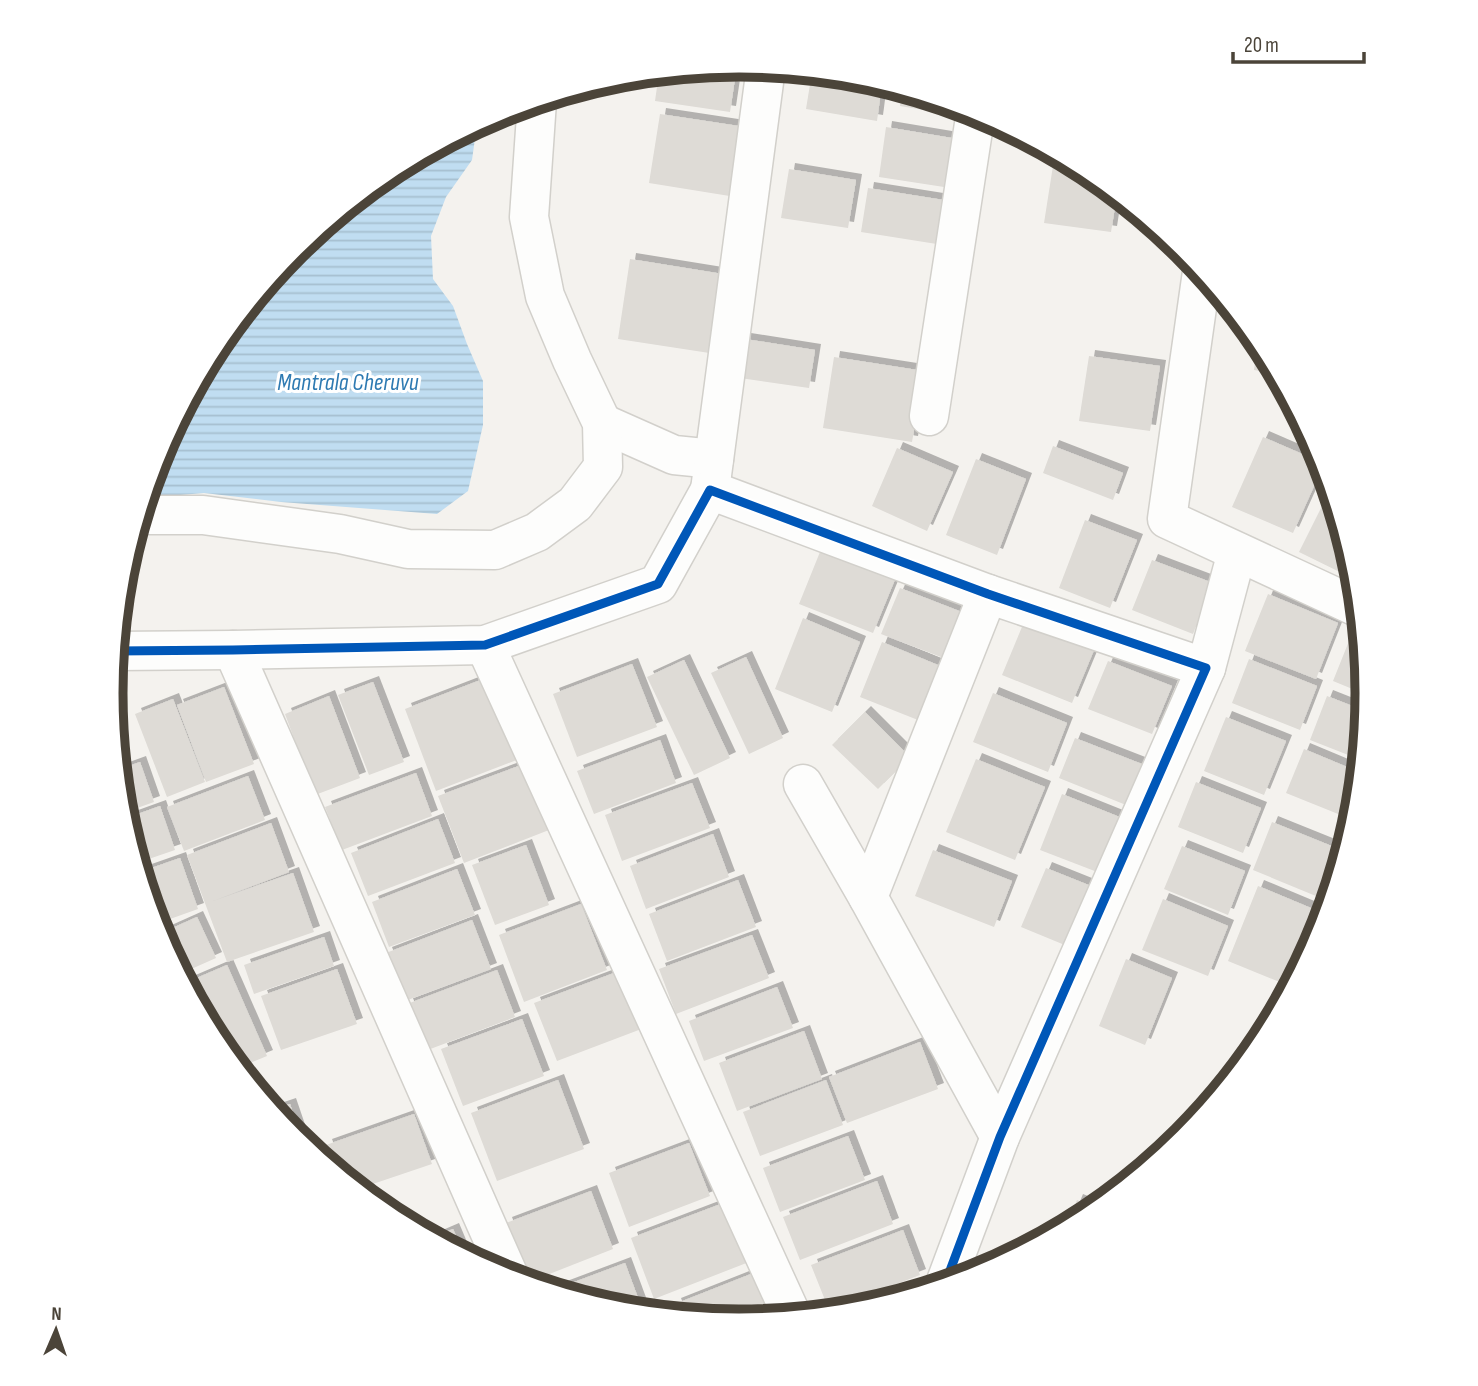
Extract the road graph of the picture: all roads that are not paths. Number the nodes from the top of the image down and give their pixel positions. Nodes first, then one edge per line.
1 (765, 78) edge
2 (536, 112) edge
3 (974, 124) edge
4 (1200, 285) edge
5 (929, 416) dead end
6 (602, 423) junction
7 (712, 475) junction
8 (150, 515) edge
9 (1237, 552) junction
10 (988, 594) junction
11 (1348, 599) edge
12 (485, 645) junction
13 (233, 650) junction
14 (124, 651) edge
15 (1206, 668) junction
16 (803, 784) dead end
17 (868, 897) junction
18 (1000, 1137) junction
19 (503, 1262) edge
20 (950, 1271) edge
21 (788, 1307) edge

1 - 7 street
2 - 6 street
3 - 5 street
4 - 9 street
6 - 7 street
6 - 8 street
7 - 10 street
7 - 12 street
9 - 11 street
9 - 15 street
10 - 15 street
10 - 17 street
12 - 13 street
12 - 21 street
13 - 14 street
13 - 19 street
15 - 18 street
16 - 17 street
17 - 18 street
18 - 20 street

